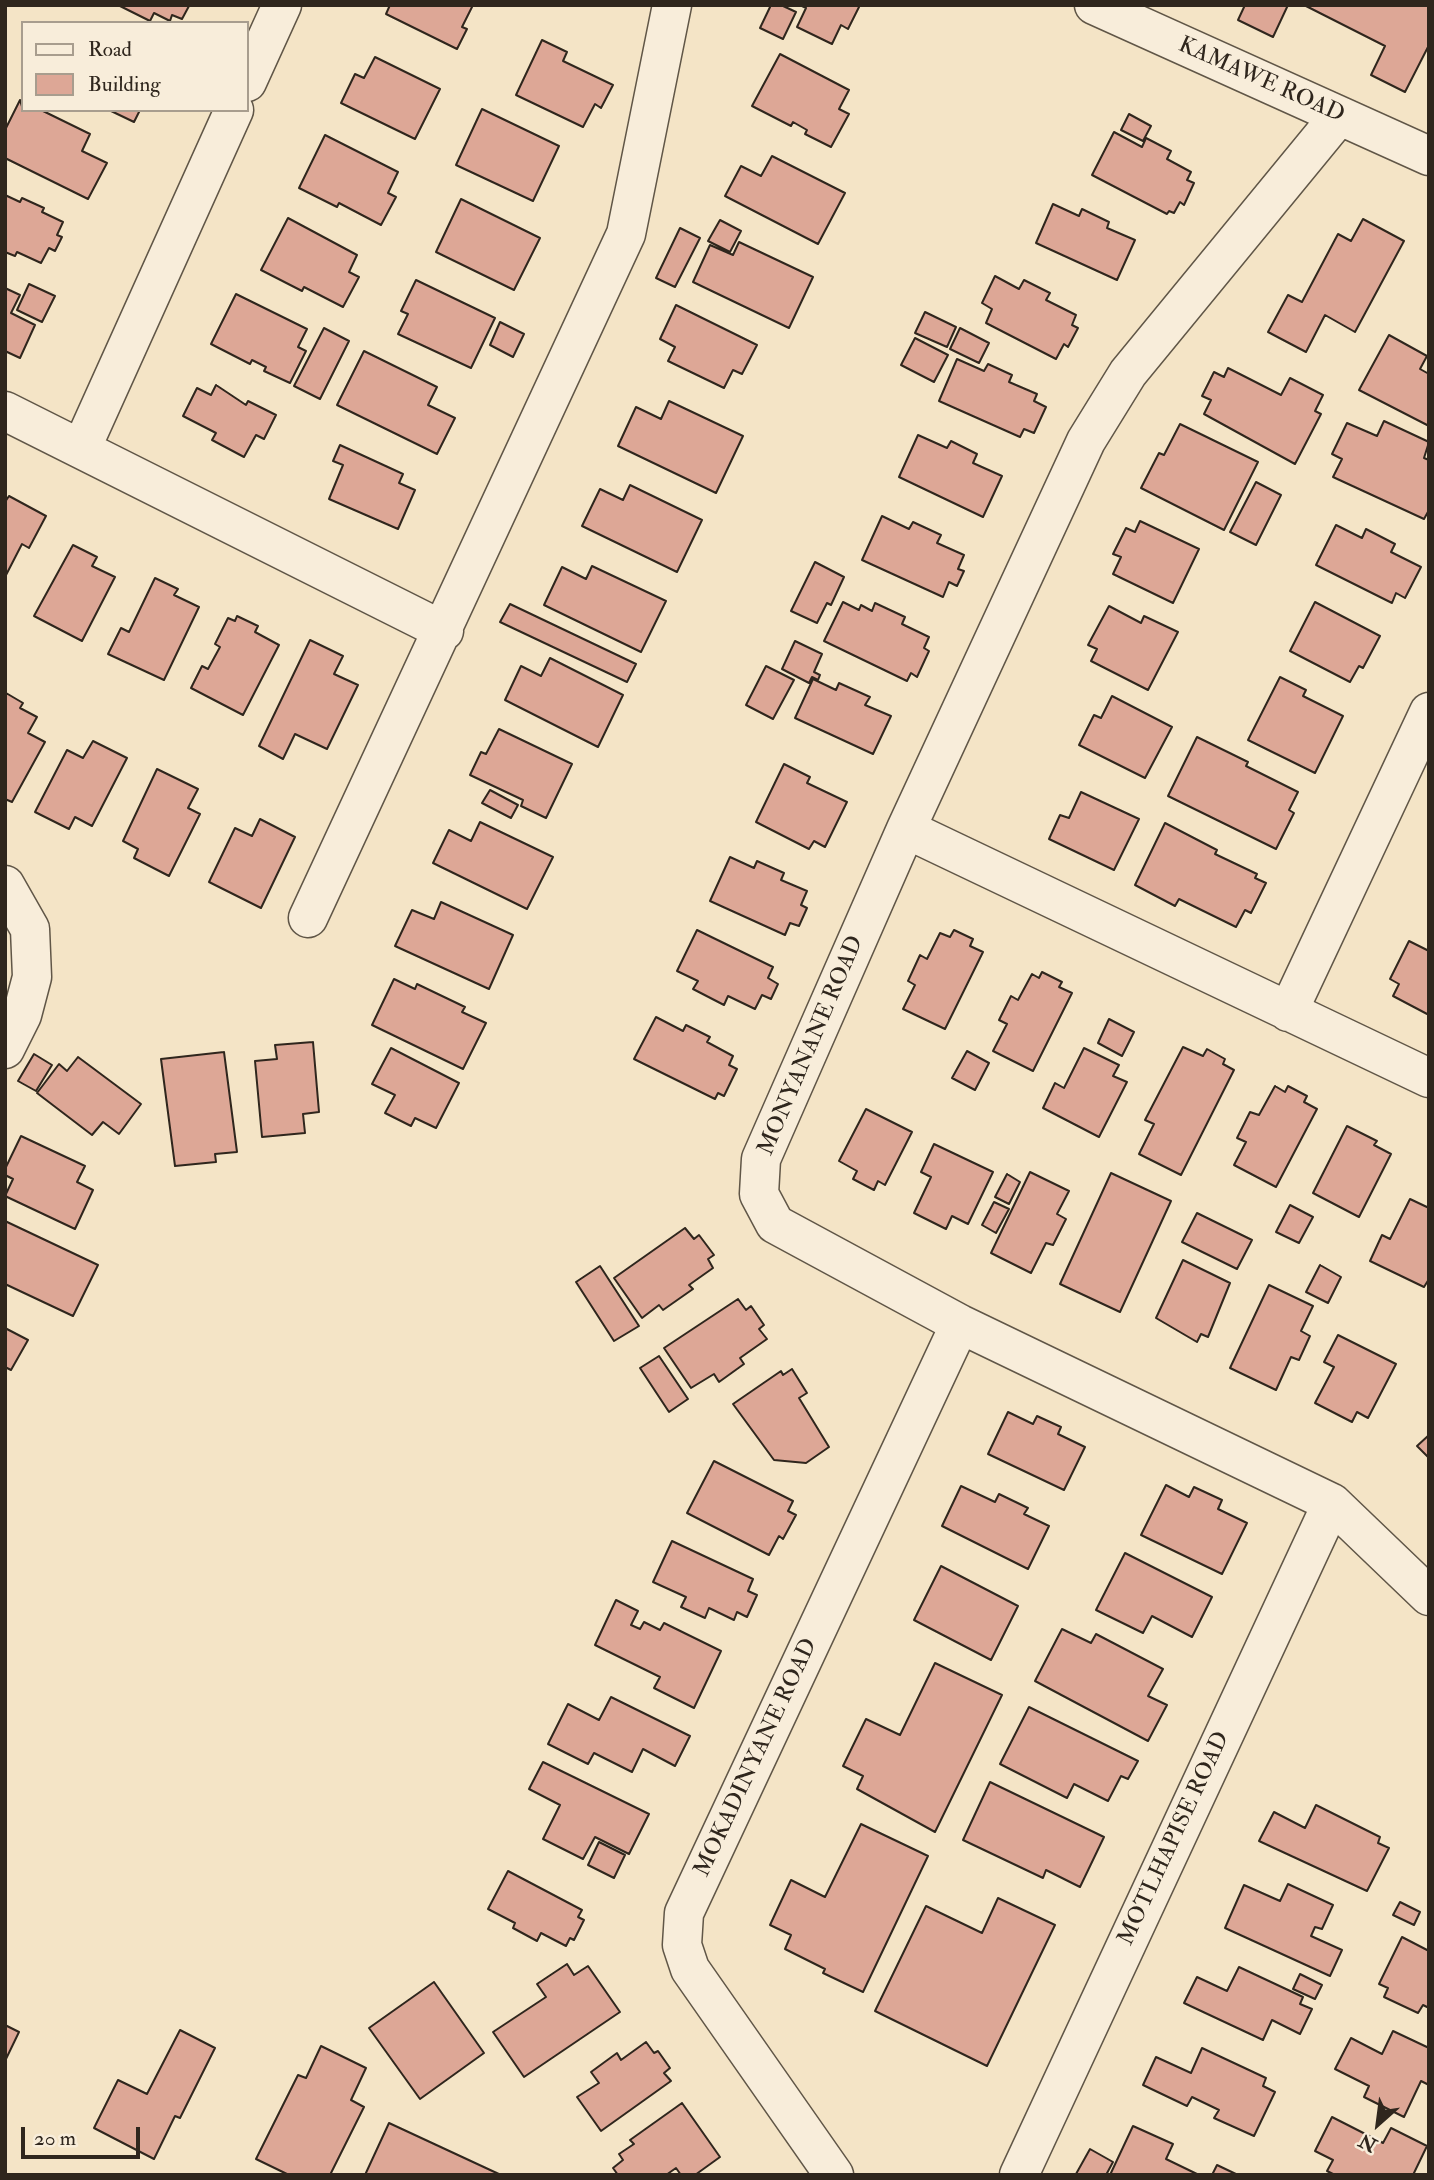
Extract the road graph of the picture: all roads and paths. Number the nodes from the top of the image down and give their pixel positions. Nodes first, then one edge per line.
1 (282, 5) edge
2 (672, 5) edge
3 (1094, 5) edge
4 (248, 80) edge
5 (233, 112) edge
6 (1339, 116) junction
7 (1429, 156) edge
8 (5, 411) edge
9 (82, 447) junction
10 (444, 631) junction
11 (1429, 712) edge
12 (906, 829) junction
13 (5, 885) edge
14 (308, 918) dead end
15 (1288, 1012) junction
16 (5, 1049) edge
17 (1429, 1078) edge
18 (960, 1324) junction
19 (1332, 1503) junction
20 (1429, 1596) edge
21 (834, 2175) edge
22 (1019, 2175) edge

1 - 4 street
2 - 10 street
3 - 6 street, KAMAWE ROAD
5 - 9 street
6 - 7 street, KAMAWE ROAD
6 - 12 street, MONYANANE ROAD
8 - 9 street
9 - 10 street
10 - 14 street
11 - 15 street
12 - 15 street
12 - 18 street, MONYANANE ROAD
13 - 16 street
15 - 17 street
18 - 19 street, MONYANANE ROAD
18 - 21 street, MOKADINYANE ROAD
19 - 20 street, MONYANANE ROAD
19 - 22 street, MOTLHAPISE ROAD

